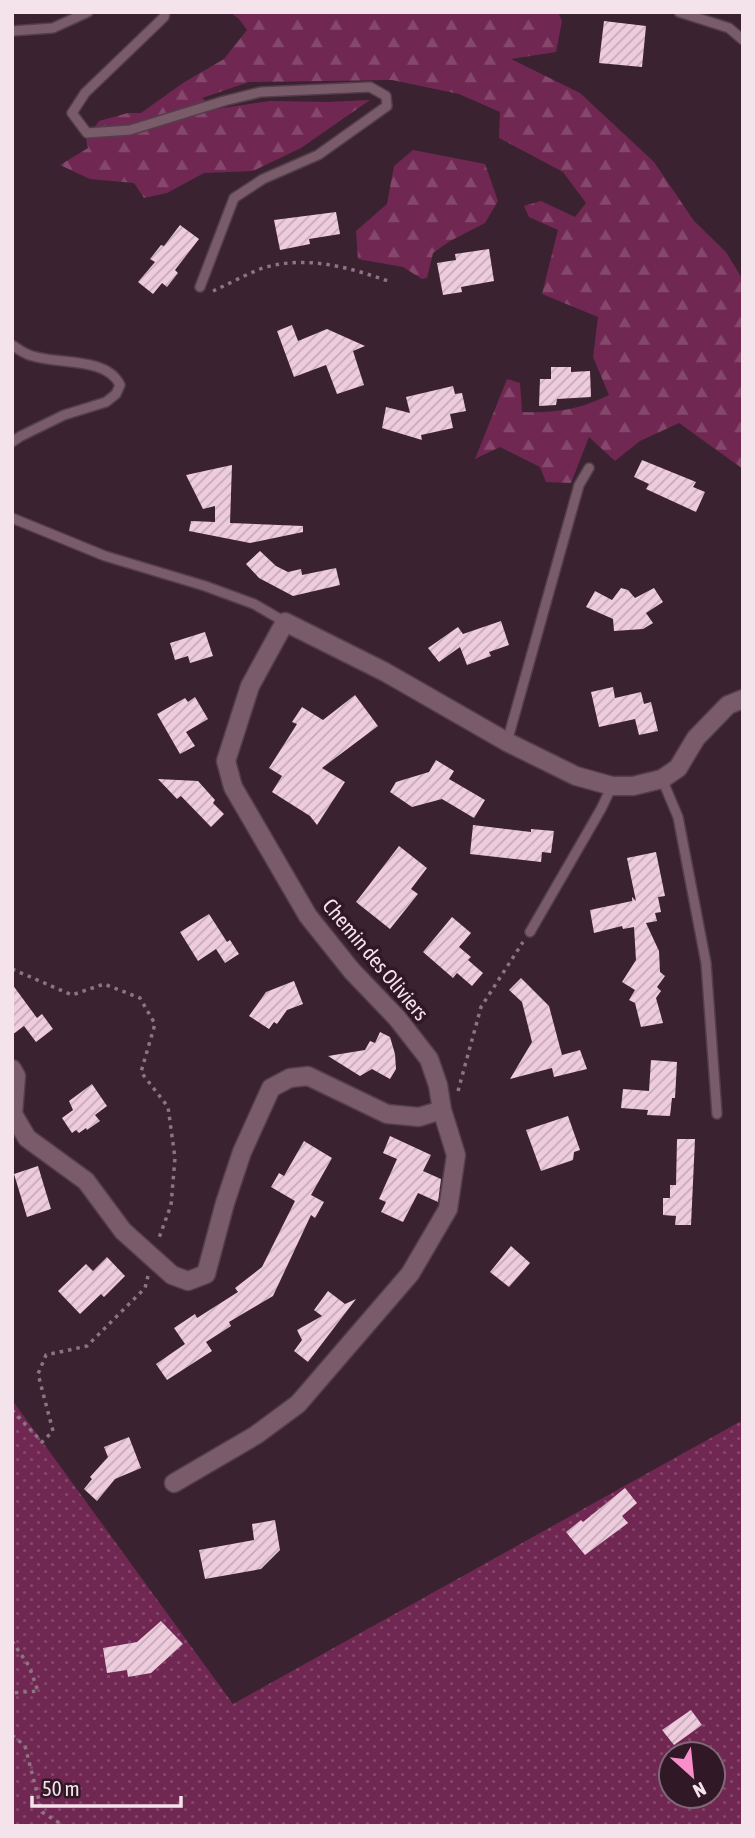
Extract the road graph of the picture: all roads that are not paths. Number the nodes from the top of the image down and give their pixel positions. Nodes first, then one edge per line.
1 (88, 12) edge
2 (166, 12) edge
3 (679, 12) edge
4 (12, 31) edge
5 (743, 40) edge
6 (200, 287) road end
7 (12, 345) edge
8 (12, 442) edge
9 (589, 468) dead end
10 (12, 518) edge
11 (285, 622) junction
12 (743, 699) edge
13 (508, 742) junction
14 (662, 779) junction
15 (611, 786) junction
16 (530, 932) road end
17 (12, 1069) edge
18 (442, 1110) junction
19 (717, 1114) dead end
20 (174, 1483) dead end

1 - 4 lane
2 - 6 lane
3 - 5 lane
7 - 8 lane
9 - 13 lane
10 - 11 lane
11 - 13 street
11 - 18 street, Chemin des Oliviers
12 - 14 street
13 - 15 street
14 - 15 street
14 - 19 lane
15 - 16 lane
17 - 18 street
18 - 20 street, Chemin des Oliviers

